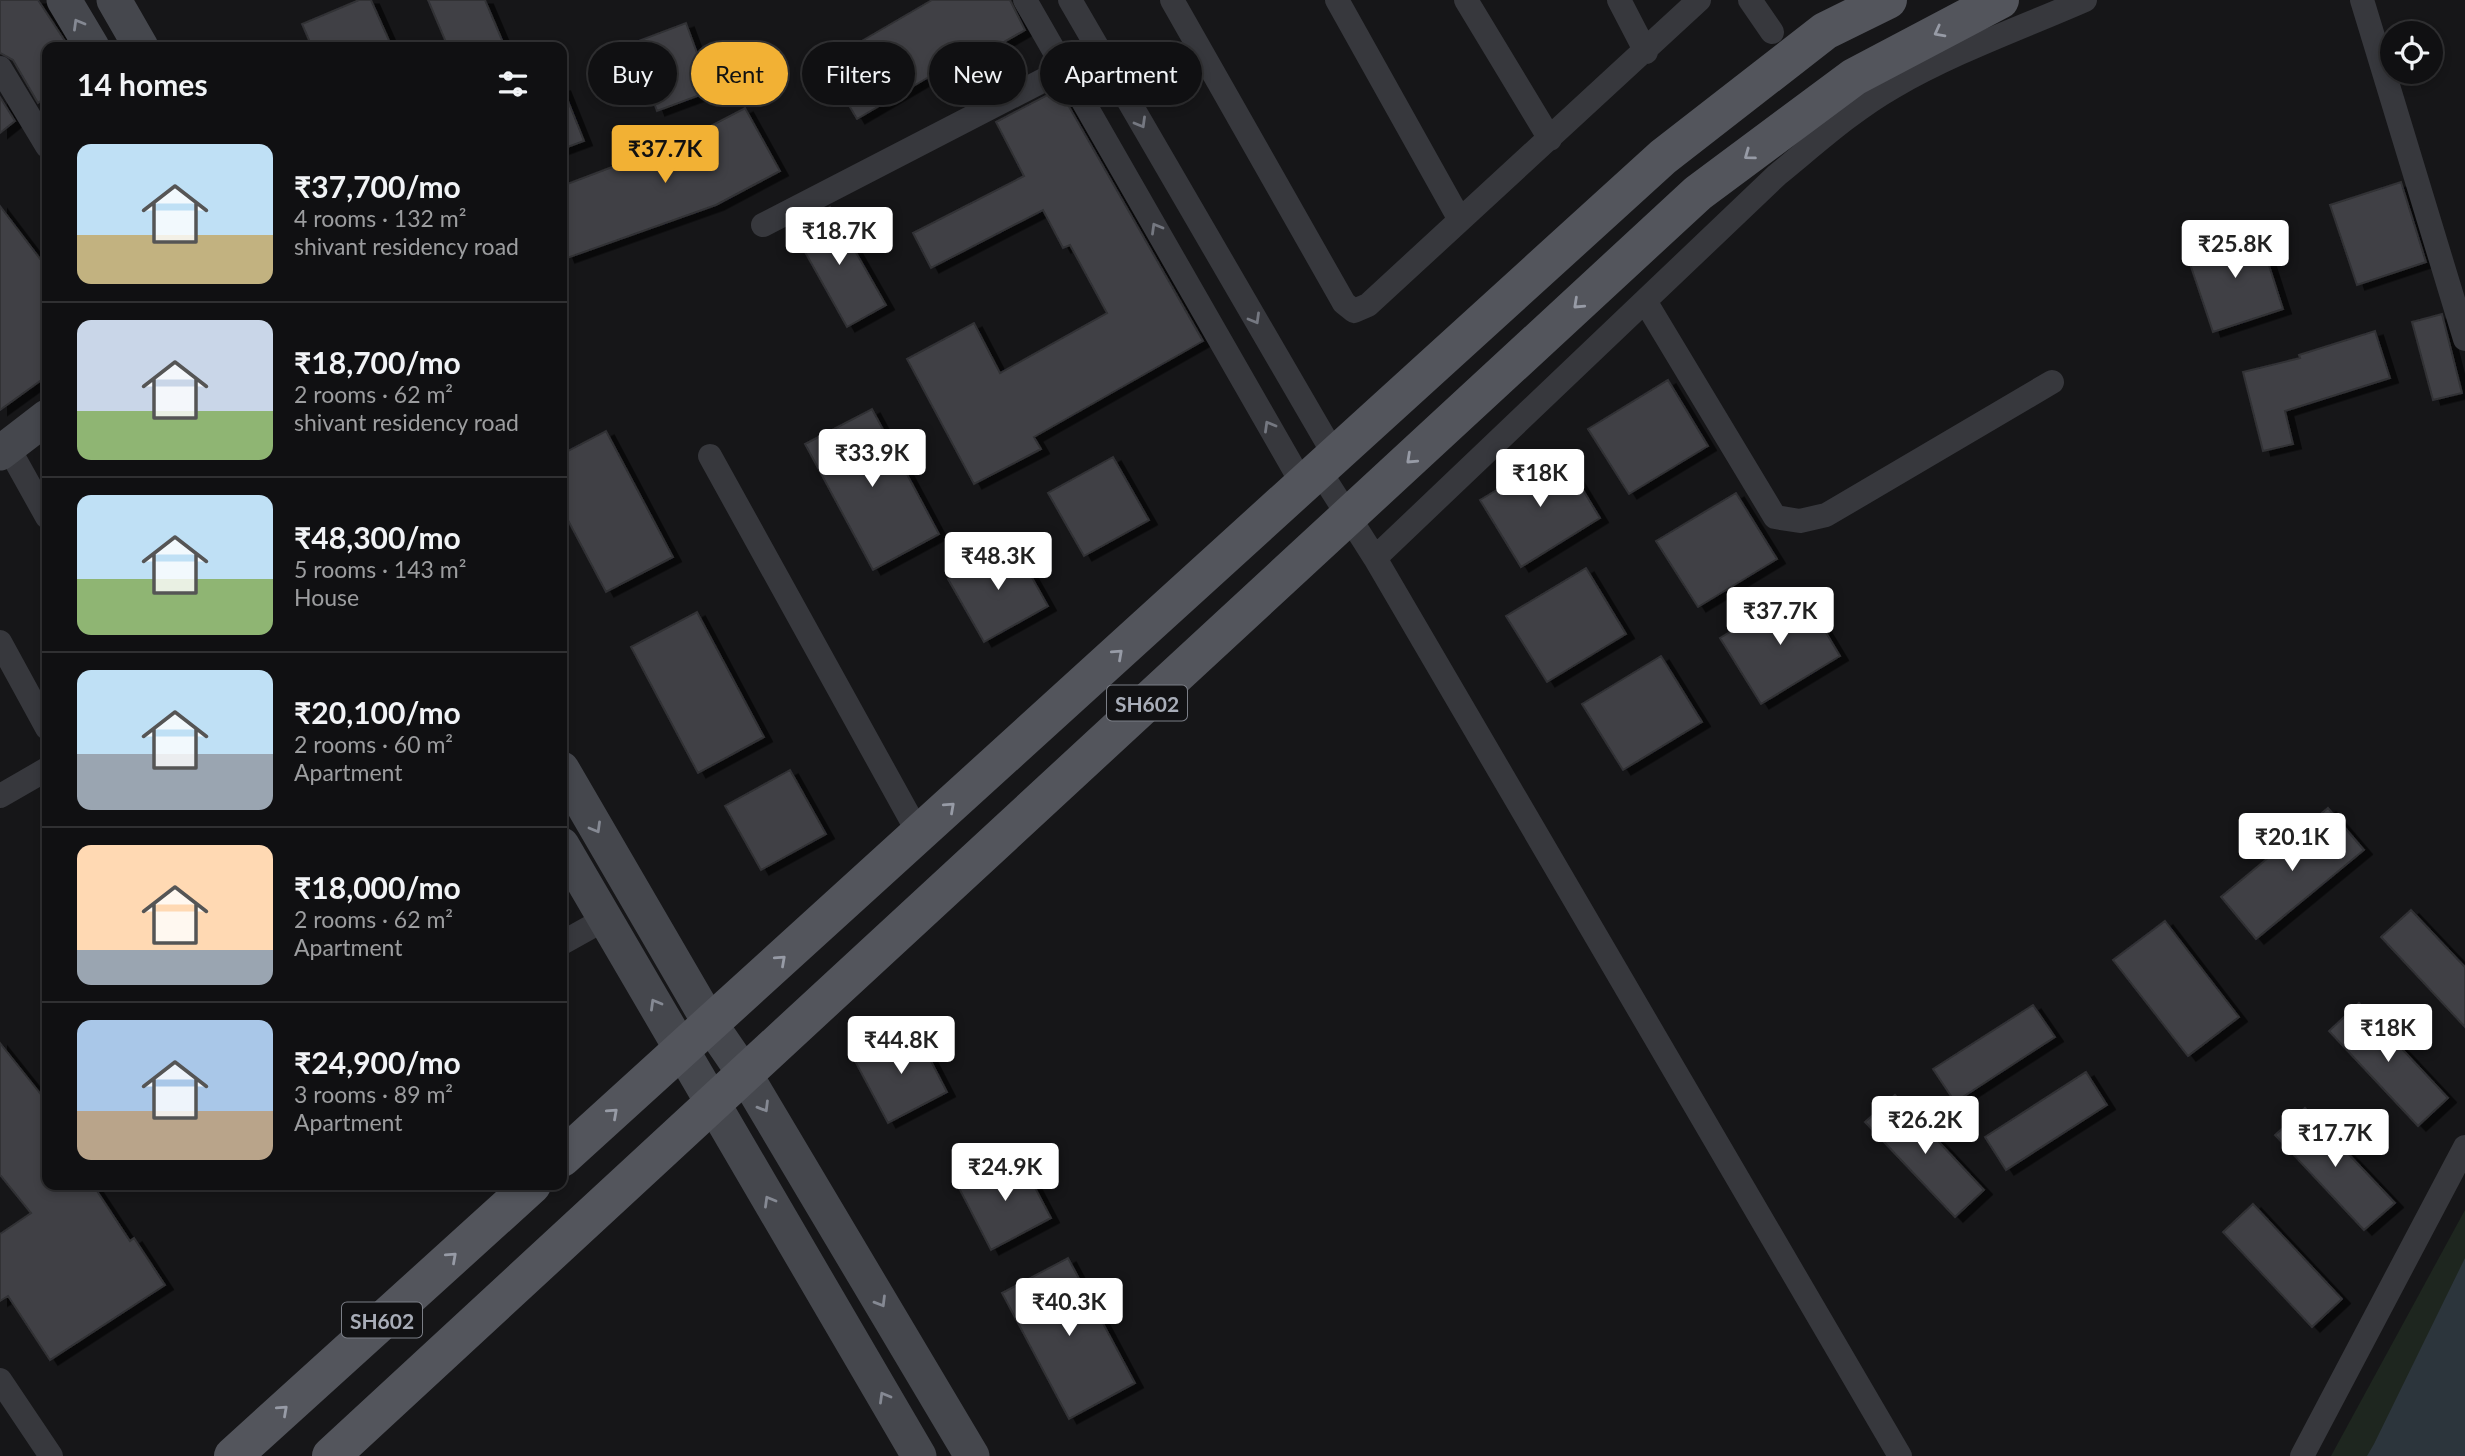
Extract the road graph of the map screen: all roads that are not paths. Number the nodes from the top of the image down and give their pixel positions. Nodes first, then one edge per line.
1 (64, 0) edge
2 (114, 0) edge
3 (1025, 0) edge
4 (1070, 0) edge
5 (1171, 0) edge
6 (1337, 0) edge
7 (1466, 0) edge
8 (1619, 0) edge
9 (1699, 0) edge
10 (1750, 0) edge
11 (1888, 0) edge
12 (2000, 0) edge
13 (2085, 0) edge
14 (2362, 0) edge
15 (1772, 32) dead end
16 (89, 42) edge
17 (138, 42) edge
18 (1049, 42) edge
19 (1095, 42) edge
20 (1646, 52) junction
21 (0, 68) edge
22 (1040, 82) edge
23 (1088, 105) edge
24 (1128, 105) edge
25 (42, 138) edge
26 (1550, 139) junction
27 (1461, 220) junction
28 (763, 225) dead end
29 (1645, 301) junction
30 (2465, 339) edge
31 (2052, 382) dead end
32 (42, 421) edge
33 (4, 450) edge
34 (710, 456) dead end
35 (1319, 471) junction
36 (42, 509) edge
37 (1349, 516) junction
38 (1375, 558) junction
39 (0, 642) edge
40 (42, 719) edge
41 (42, 772) edge
42 (567, 778) edge
43 (0, 796) edge
44 (919, 834) junction
45 (567, 854) edge
46 (605, 919) junction
47 (567, 940) edge
48 (711, 1026) junction
49 (682, 1050) junction
50 (746, 1076) junction
51 (713, 1105) junction
52 (2465, 1147) edge
53 (567, 1154) edge
54 (526, 1190) edge
55 (0, 1380) edge
56 (51, 1456) edge
57 (233, 1456) edge
58 (331, 1456) edge
59 (919, 1456) edge
60 (972, 1456) edge
61 (1900, 1456) edge
62 (2302, 1456) edge

16 -> 1 street
2 - 17 street
3 - 18 street
4 - 19 street
5 - 27 street
6 - 27 street
7 - 26 street
8 - 20 street
9 - 20 street
10 - 15 street
11 - 35 main road, SH602
12 -> 37 main road, SH602
13 - 29 street
14 - 30 street
20 - 26 street
21 - 25 street
22 - 28 street
35 -> 23 street
24 -> 35 street
26 - 27 street
29 - 31 street
29 - 38 street
32 - 33 street
33 - 36 street
34 - 44 street
35 - 37 street
44 -> 35 main road, SH602
37 - 38 street
37 - 50 main road, SH602
38 - 61 street
39 - 40 street
41 - 43 street
42 -> 48 street
48 -> 44 main road, SH602
45 - 46 street
46 - 47 street
49 -> 46 street
48 - 49 main road, SH602
48 - 50 street
49 - 51 street
53 -> 49 main road, SH602
50 - 51 main road, SH602
50 -> 60 street
51 - 58 main road, SH602
59 -> 51 street
52 - 62 street
57 -> 54 main road, SH602
55 - 56 street

